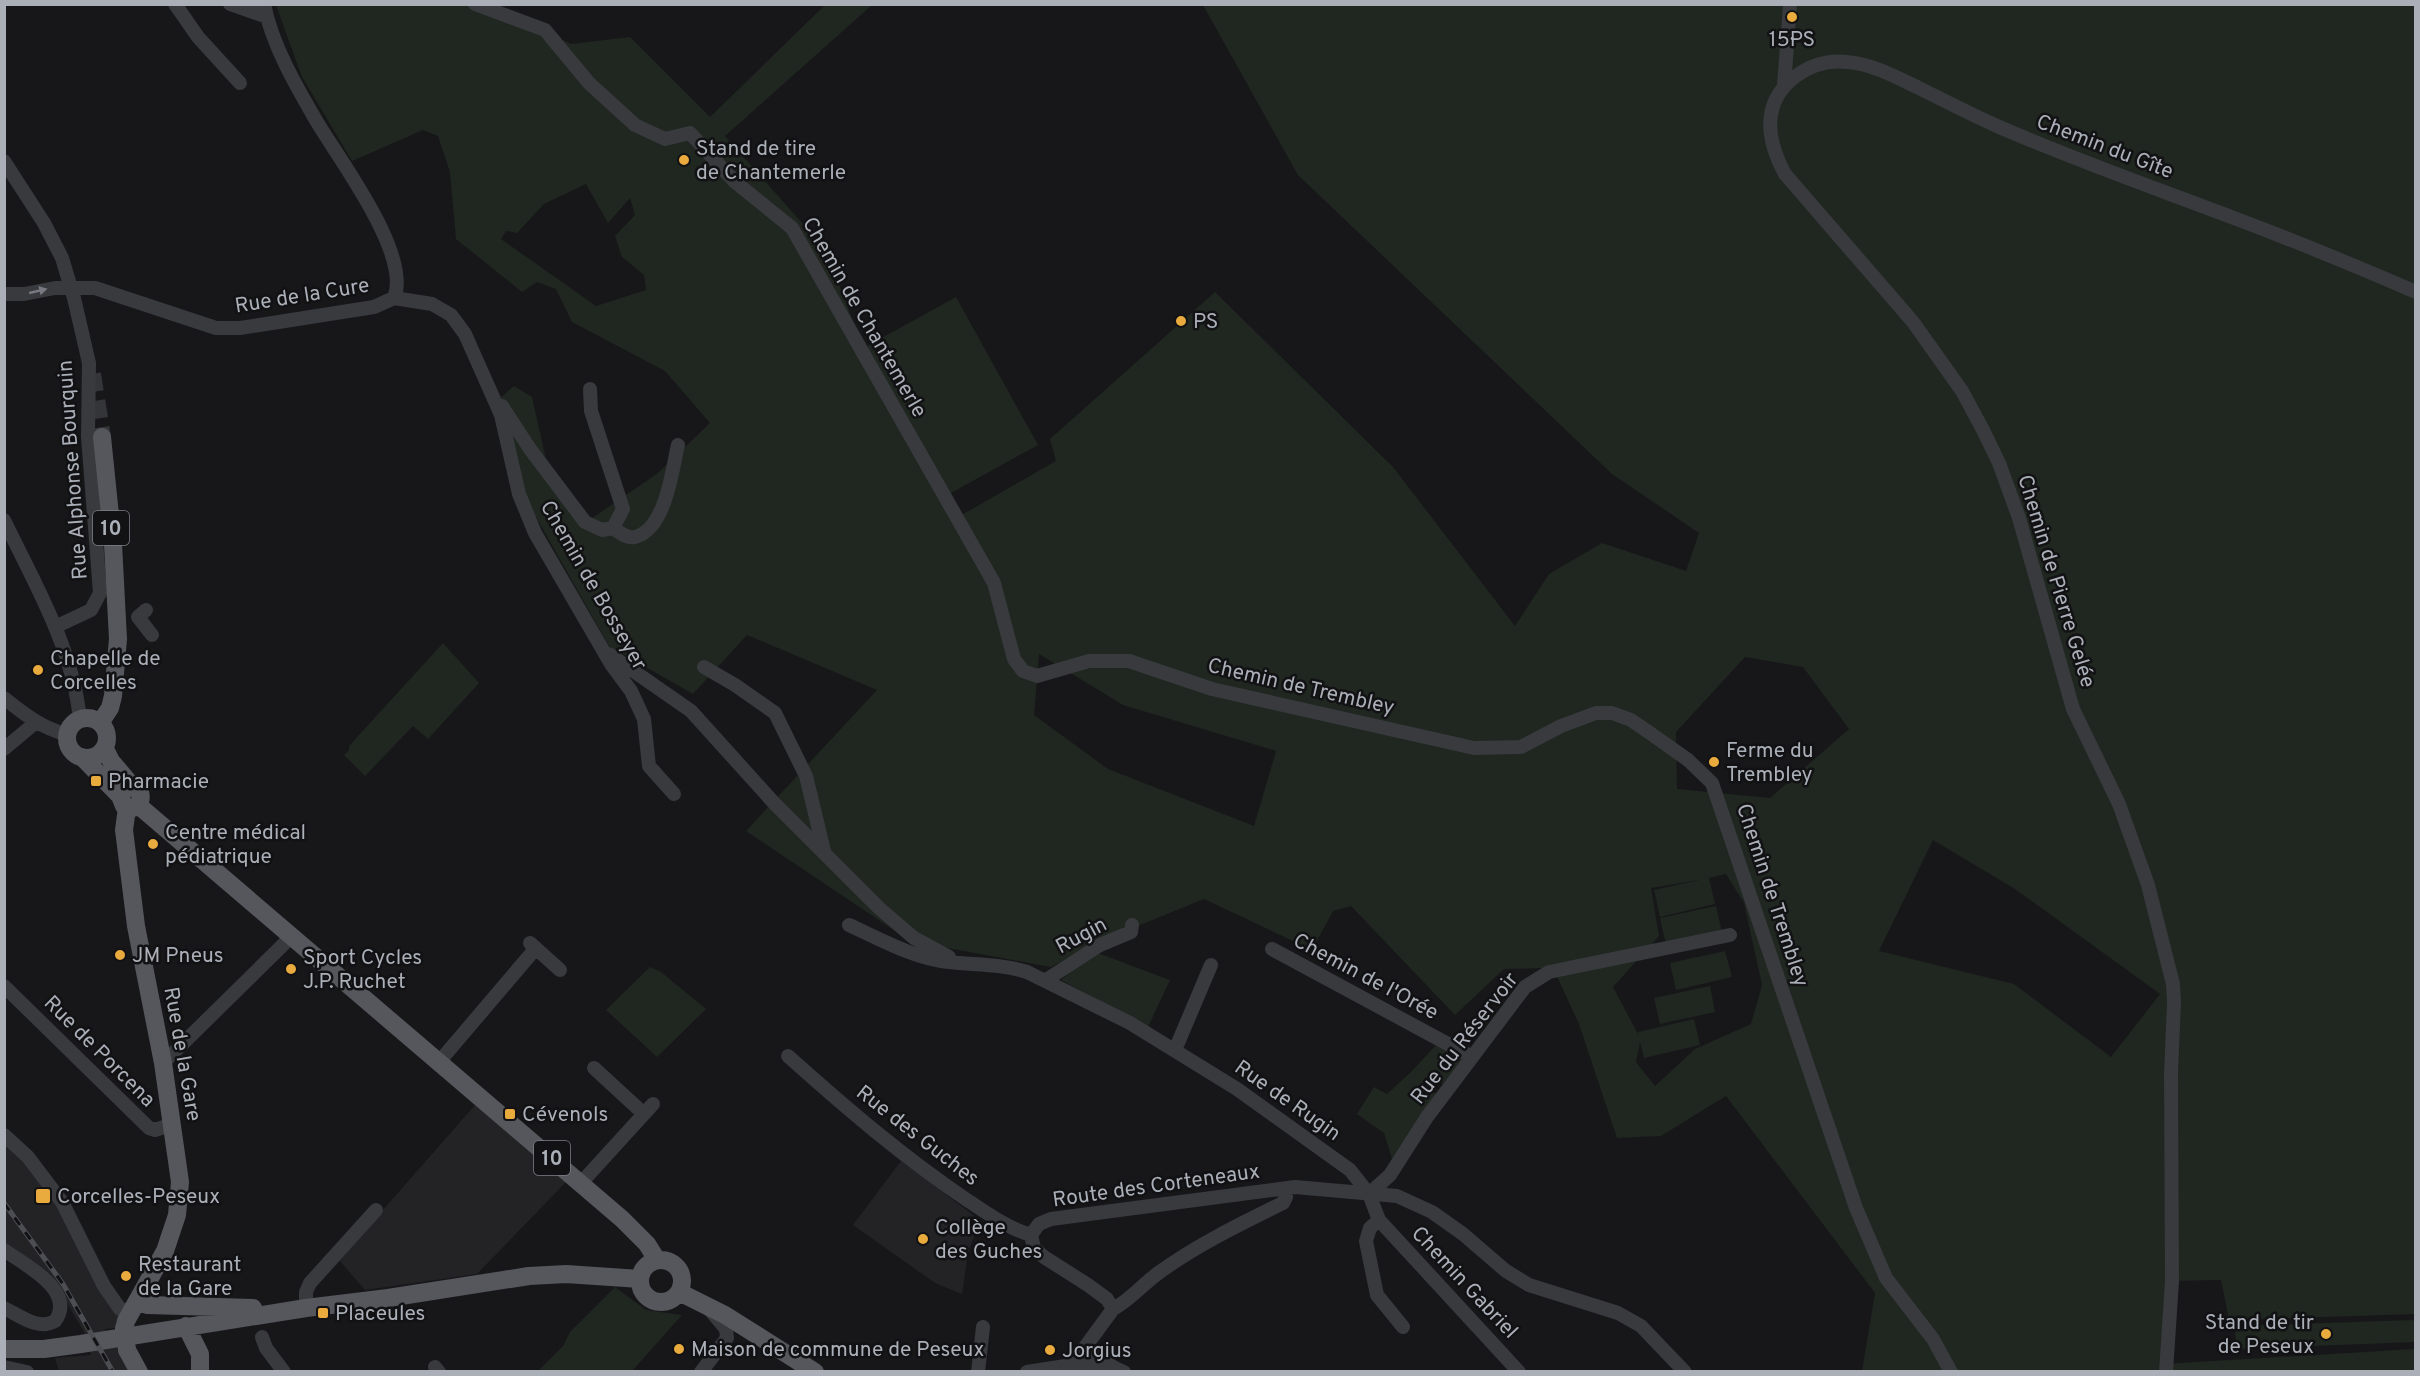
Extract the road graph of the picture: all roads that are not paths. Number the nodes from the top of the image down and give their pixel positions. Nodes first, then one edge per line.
1 (175, 4) edge
2 (231, 4) edge
3 (475, 4) edge
4 (1790, 4) edge
5 (266, 11) edge
6 (240, 83) dead end
7 (1784, 86) junction
8 (4, 161) edge
9 (71, 287) junction
10 (2415, 292) edge
11 (4, 294) edge
12 (394, 298) junction
13 (590, 389) dead end
14 (491, 391) junction
15 (102, 437) tunnel mouth
16 (678, 445) dead end
17 (4, 520) edge
18 (613, 528) junction
19 (146, 610) dead end
20 (55, 627) junction
21 (152, 635) dead end
22 (603, 650) junction
23 (1014, 659) joint
24 (704, 668) dead end
25 (4, 698) edge
26 (80, 720) junction
27 (35, 723) junction
28 (100, 723) junction
29 (68, 735) junction
30 (105, 748) junction
31 (4, 749) edge
32 (82, 757) junction
33 (674, 794) dead end
34 (129, 799) junction
35 (824, 851) junction
36 (849, 925) dead end
37 (1132, 925) dead end
38 (1730, 935) dead end
39 (291, 937) junction
40 (1272, 949) dead end
41 (961, 962) junction
42 (1211, 965) dead end
43 (560, 970) dead end
44 (1046, 980) junction
45 (4, 986) edge
46 (1175, 1050) junction
47 (788, 1056) dead end
48 (1472, 1056) junction
49 (439, 1062) junction
50 (164, 1063) junction
51 (594, 1068) dead end
52 (173, 1124) junction
53 (4, 1134) edge
54 (581, 1183) junction
55 (1369, 1194) junction
56 (1286, 1197) dead end
57 (376, 1210) dead end
58 (1379, 1220) junction
59 (1031, 1235) junction
60 (4, 1250) edge
61 (657, 1260) junction
62 (640, 1279) junction
63 (679, 1292) junction
64 (704, 1304) junction
65 (134, 1306) junction
66 (4, 1308) edge
67 (306, 1308) junction
68 (1113, 1309) junction
69 (186, 1326) junction
70 (983, 1327) dead end
71 (1403, 1327) dead end
72 (262, 1337) dead end
73 (1087, 1346) junction
74 (7, 1358) edge
75 (1072, 1365) junction
76 (1118, 1369) edge
77 (27, 1371) edge
78 (140, 1371) edge
79 (200, 1371) edge
80 (284, 1371) edge
81 (701, 1371) edge
82 (815, 1371) edge
83 (978, 1371) edge
84 (1027, 1371) edge
85 (1519, 1371) edge
86 (1684, 1371) edge
87 (1951, 1371) edge
88 (2166, 1371) edge

1 - 6 street
2 - 5 street
3 - 23 street, Chemin de Chantemerle
4 - 7 street
5 - 12 street, Rue de la Cure
7 - 10 street, Chemin du Gîte
7 - 88 street, Chemin de Pierre Gelée
8 - 9 street, Rue Alphonse Bourquin
11 -> 9 street, Rue de la Cure
9 - 12 street, Rue de la Cure
9 - 20 street, Rue Alphonse Bourquin
12 - 14 street, Chemin de Bosseyer
13 - 18 street
14 - 18 street
14 - 22 street, Chemin de Bosseyer
15 - 28 main road, 10
16 - 18 street
17 - 20 street
19 - 21 street
20 - 26 street
22 - 33 street, Chemin de Bosseyer
22 - 35 street, Rue de Rugin
23 - 87 street, Chemin de Trembley
24 - 35 street
25 - 27 street
26 - 28 main road
26 - 29 main road
27 - 29 street
27 - 31 street
28 - 30 main road
29 - 32 main road
30 - 32 main road
30 - 34 main road, 10
32 - 34 main road, 10
34 - 39 main road, 10
34 - 50 main road, Rue de la Gare
35 - 41 street, Rue de Rugin
36 - 41 street, Rue de Rugin
37 - 44 street, Rugin
38 - 48 street, Rue du Réservoir
39 - 49 main road, 10
39 - 50 street
40 - 48 street, Chemin de l'Orée
41 - 44 street, Rue de Rugin
42 - 46 street
43 - 49 street
44 - 46 street, Rue de Rugin
45 - 52 street, Rue de Porcena
46 - 55 street, Rue de Rugin
47 - 59 street, Rue des Guches
48 - 55 street, Rue du Réservoir
49 - 54 main road, 10
50 - 52 main road, Rue de la Gare
51 - 54 street
52 - 65 main road, Rue de la Gare
53 - 65 street
54 - 61 main road, 10
55 - 58 street, Chemin Gabriel
55 - 59 street, Route des Corteneaux
55 - 86 street, Route des Corteneaux
56 - 68 street
57 - 67 street
58 - 71 street
58 - 85 street, Chemin Gabriel
59 - 68 street
60 - 66 street
61 - 62 main road
61 - 63 main road
62 - 63 main road
62 - 67 main road
63 - 64 main road
64 - 81 street
64 - 82 main road
65 - 67 main road
65 - 78 main road, Rue de la Gare, bridge
67 - 69 main road
68 - 73 street
69 - 74 main road
69 - 79 main road
70 - 83 street
72 - 80 street
73 - 75 street
73 - 76 street
74 - 77 street
75 - 76 street
75 - 84 street

